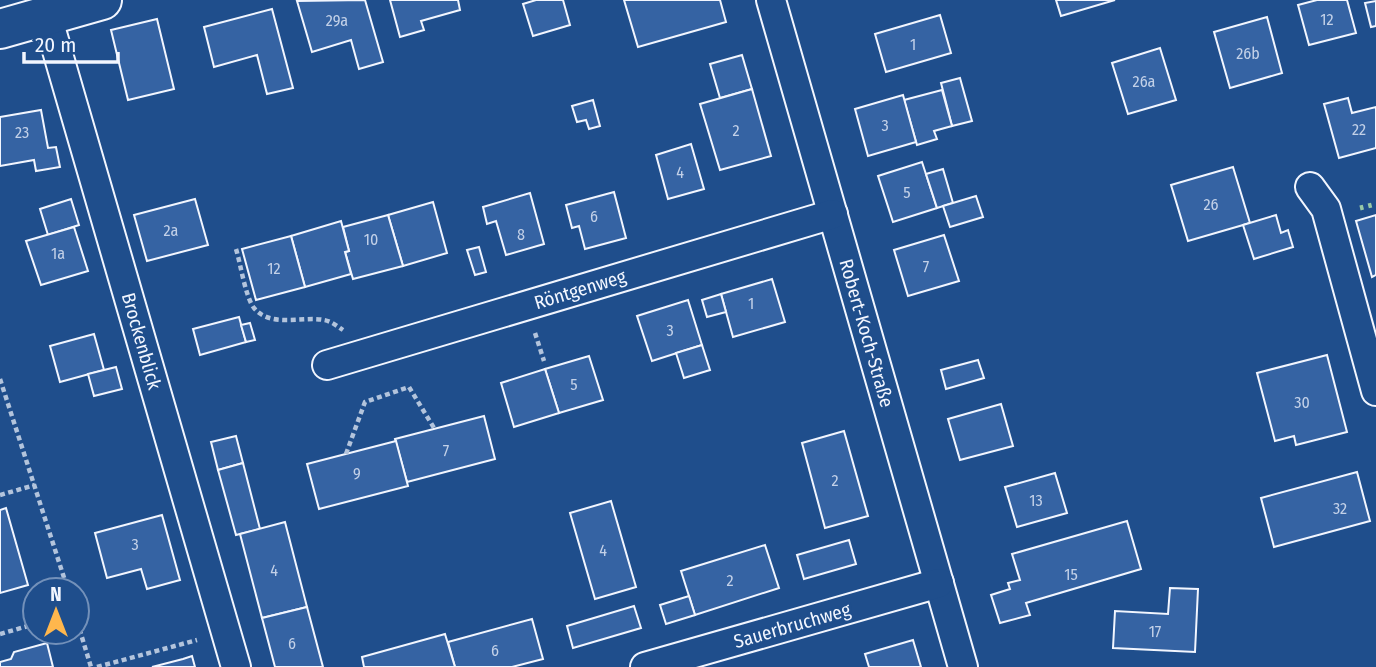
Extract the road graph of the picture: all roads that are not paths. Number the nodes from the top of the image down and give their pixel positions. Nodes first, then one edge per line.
1 (102, 0) edge
2 (771, 0) edge
3 (47, 16) junction
4 (0, 29) edge
5 (1310, 187) dead end
6 (833, 214) junction
7 (327, 365) dead end
8 (1376, 391) edge
9 (939, 583) junction
10 (236, 667) edge
11 (645, 667) edge
12 (963, 667) edge

1 - 3 street
2 - 6 street, Robert-Koch-Straße
3 - 4 street
3 - 10 street, Brockenblick
5 - 8 street
6 - 7 street, Röntgenweg
6 - 9 street, Robert-Koch-Straße
9 - 11 street, Sauerbruchweg
9 - 12 street, Robert-Koch-Straße

